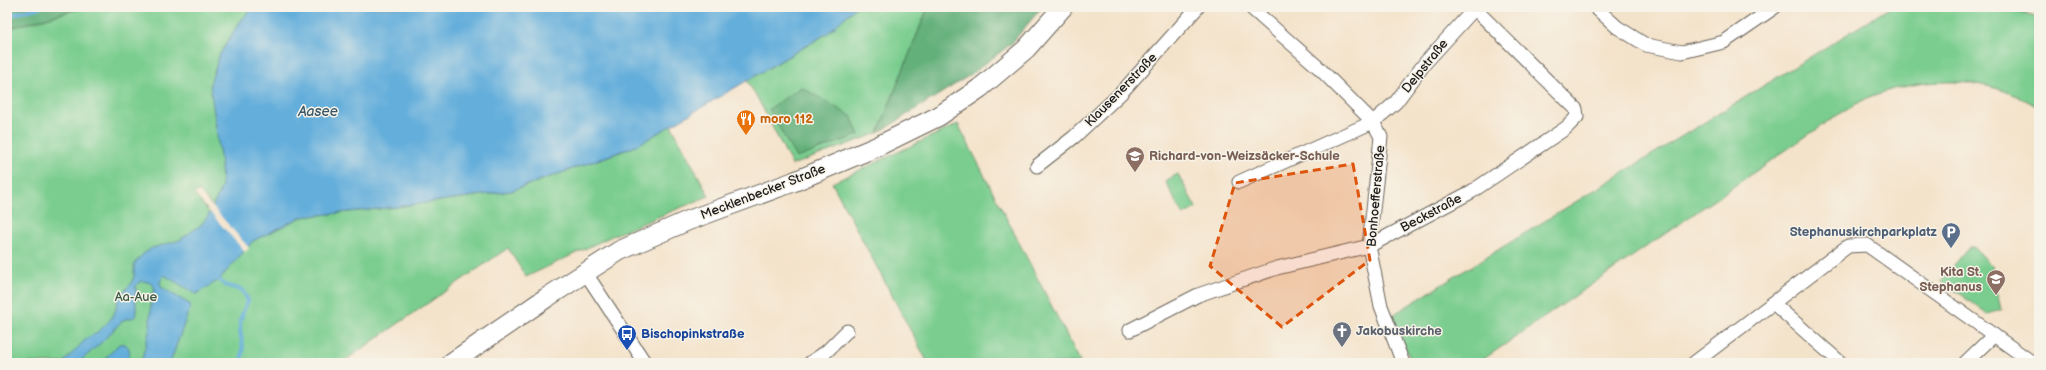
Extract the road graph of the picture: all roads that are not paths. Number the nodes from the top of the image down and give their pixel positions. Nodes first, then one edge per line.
1 (1063, 7) edge
2 (1198, 7) edge
3 (1250, 7) edge
4 (1595, 7) edge
5 (1775, 7) edge
6 (1475, 8) edge
7 (1373, 122) junction
8 (1037, 166) dead end
9 (1239, 182) dead end
10 (1369, 246) junction
11 (585, 272) junction
12 (1773, 303) junction
13 (1130, 330) dead end
14 (847, 331) dead end
15 (1994, 335) junction
16 (1703, 361) edge
17 (451, 363) edge
18 (645, 363) edge
19 (810, 363) edge
20 (1403, 363) edge
21 (1841, 363) edge
22 (1965, 363) edge
23 (2033, 363) edge

1 - 11 street, Mecklenbecker Straße
2 - 8 street, Klausenerstraße
3 - 7 street, Bonhoefferstraße
4 - 5 street
6 - 7 street, Delpstraße
6 - 10 street, Beckstraße
7 - 9 street
7 - 10 street, Bonhoefferstraße
10 - 13 street, Beckstraße
10 - 20 street, Bonhoefferstraße
11 - 17 street, Mecklenbecker Straße
11 - 18 street
12 - 15 street
12 - 16 street
12 - 21 street
14 - 19 street
15 - 22 street
15 - 23 street

